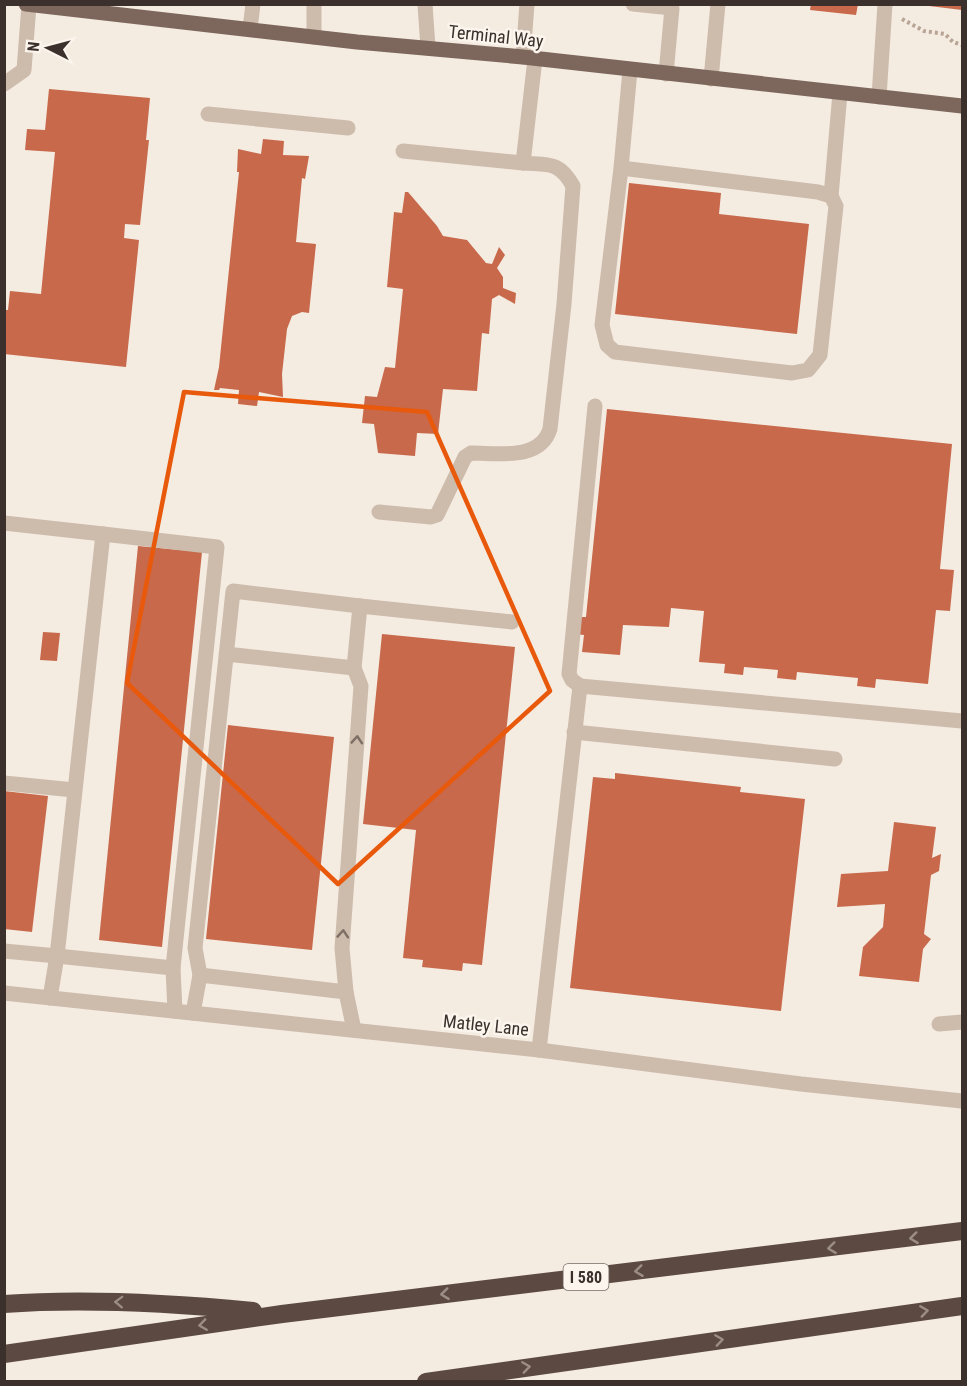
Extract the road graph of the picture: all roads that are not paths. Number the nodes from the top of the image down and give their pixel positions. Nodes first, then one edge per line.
1 (254, 4) edge
2 (315, 4) edge
3 (425, 4) edge
4 (527, 4) edge
5 (633, 4) edge
6 (718, 4) edge
7 (28, 5) edge
8 (73, 7) edge
9 (885, 8) edge
10 (250, 29) junction
11 (314, 37) junction
12 (428, 48) junction
13 (529, 58) junction
14 (630, 70) junction
15 (666, 74) junction
16 (711, 79) junction
17 (4, 84) edge
18 (840, 93) junction
19 (879, 97) junction
20 (963, 106) edge
21 (208, 114) dead end
22 (348, 128) dead end
23 (403, 151) dead end
24 (523, 163) junction
25 (621, 168) junction
26 (831, 196) junction
27 (595, 406) dead end
28 (379, 512) dead end
29 (4, 523) edge
30 (103, 534) junction
31 (360, 606) junction
32 (512, 621) dead end
33 (226, 654) junction
34 (354, 668) junction
35 (580, 686) junction
36 (963, 721) edge
37 (574, 732) junction
38 (835, 759) dead end
39 (4, 783) edge
40 (74, 790) junction
41 (4, 951) edge
42 (57, 956) junction
43 (173, 968) junction
44 (200, 975) junction
45 (346, 992) junction
46 (4, 993) edge
47 (50, 998) junction
48 (175, 1011) junction
49 (193, 1013) junction
50 (963, 1022) edge
51 (939, 1024) dead end
52 (354, 1030) junction
53 (538, 1050) junction
54 (963, 1101) edge
55 (963, 1218) edge
56 (963, 1231) edge
57 (938, 1235) junction
58 (4, 1304) edge
59 (963, 1306) edge
60 (282, 1314) junction
61 (4, 1354) edge
62 (426, 1382) edge

1 - 10 street
2 - 11 street
3 - 12 street
4 - 13 street
5 - 15 street
6 - 16 street
7 - 8 main road, Terminal Way
7 - 17 street
8 - 10 main road, Terminal Way
9 - 19 street
10 - 11 main road, Terminal Way
11 - 12 main road, Terminal Way
12 - 13 main road, Terminal Way
13 - 14 main road, Terminal Way
13 - 24 street
14 - 15 main road, Terminal Way
14 - 25 street
15 - 16 main road, Terminal Way
16 - 18 main road, Terminal Way
18 - 19 main road, Terminal Way
18 - 26 street
19 - 20 main road, Terminal Way
21 - 22 street
23 - 24 street
24 - 28 street
25 - 26 street
25 - 26 street
27 - 35 street
29 - 30 street
30 - 40 street
30 - 43 street
31 - 32 street
31 - 33 street
31 - 34 street
33 - 34 street
33 - 44 street
45 -> 34 street
35 - 36 street
35 - 37 street
37 - 38 street
37 - 53 street
39 - 40 street
40 - 42 street
41 - 42 street
42 - 43 street
42 - 47 street
43 - 48 street
44 - 45 street
44 - 49 street
45 - 52 street
46 - 47 street, Matley Lane
47 - 48 street, Matley Lane
48 - 49 street, Matley Lane
49 - 52 street, Matley Lane
50 - 51 street
52 - 53 street, Matley Lane
53 - 54 street, Matley Lane
55 - 57 highway
56 - 57 highway, I 580
57 -> 60 highway, I 580
60 -> 58 highway
62 -> 59 highway
60 -> 61 highway, I 580

